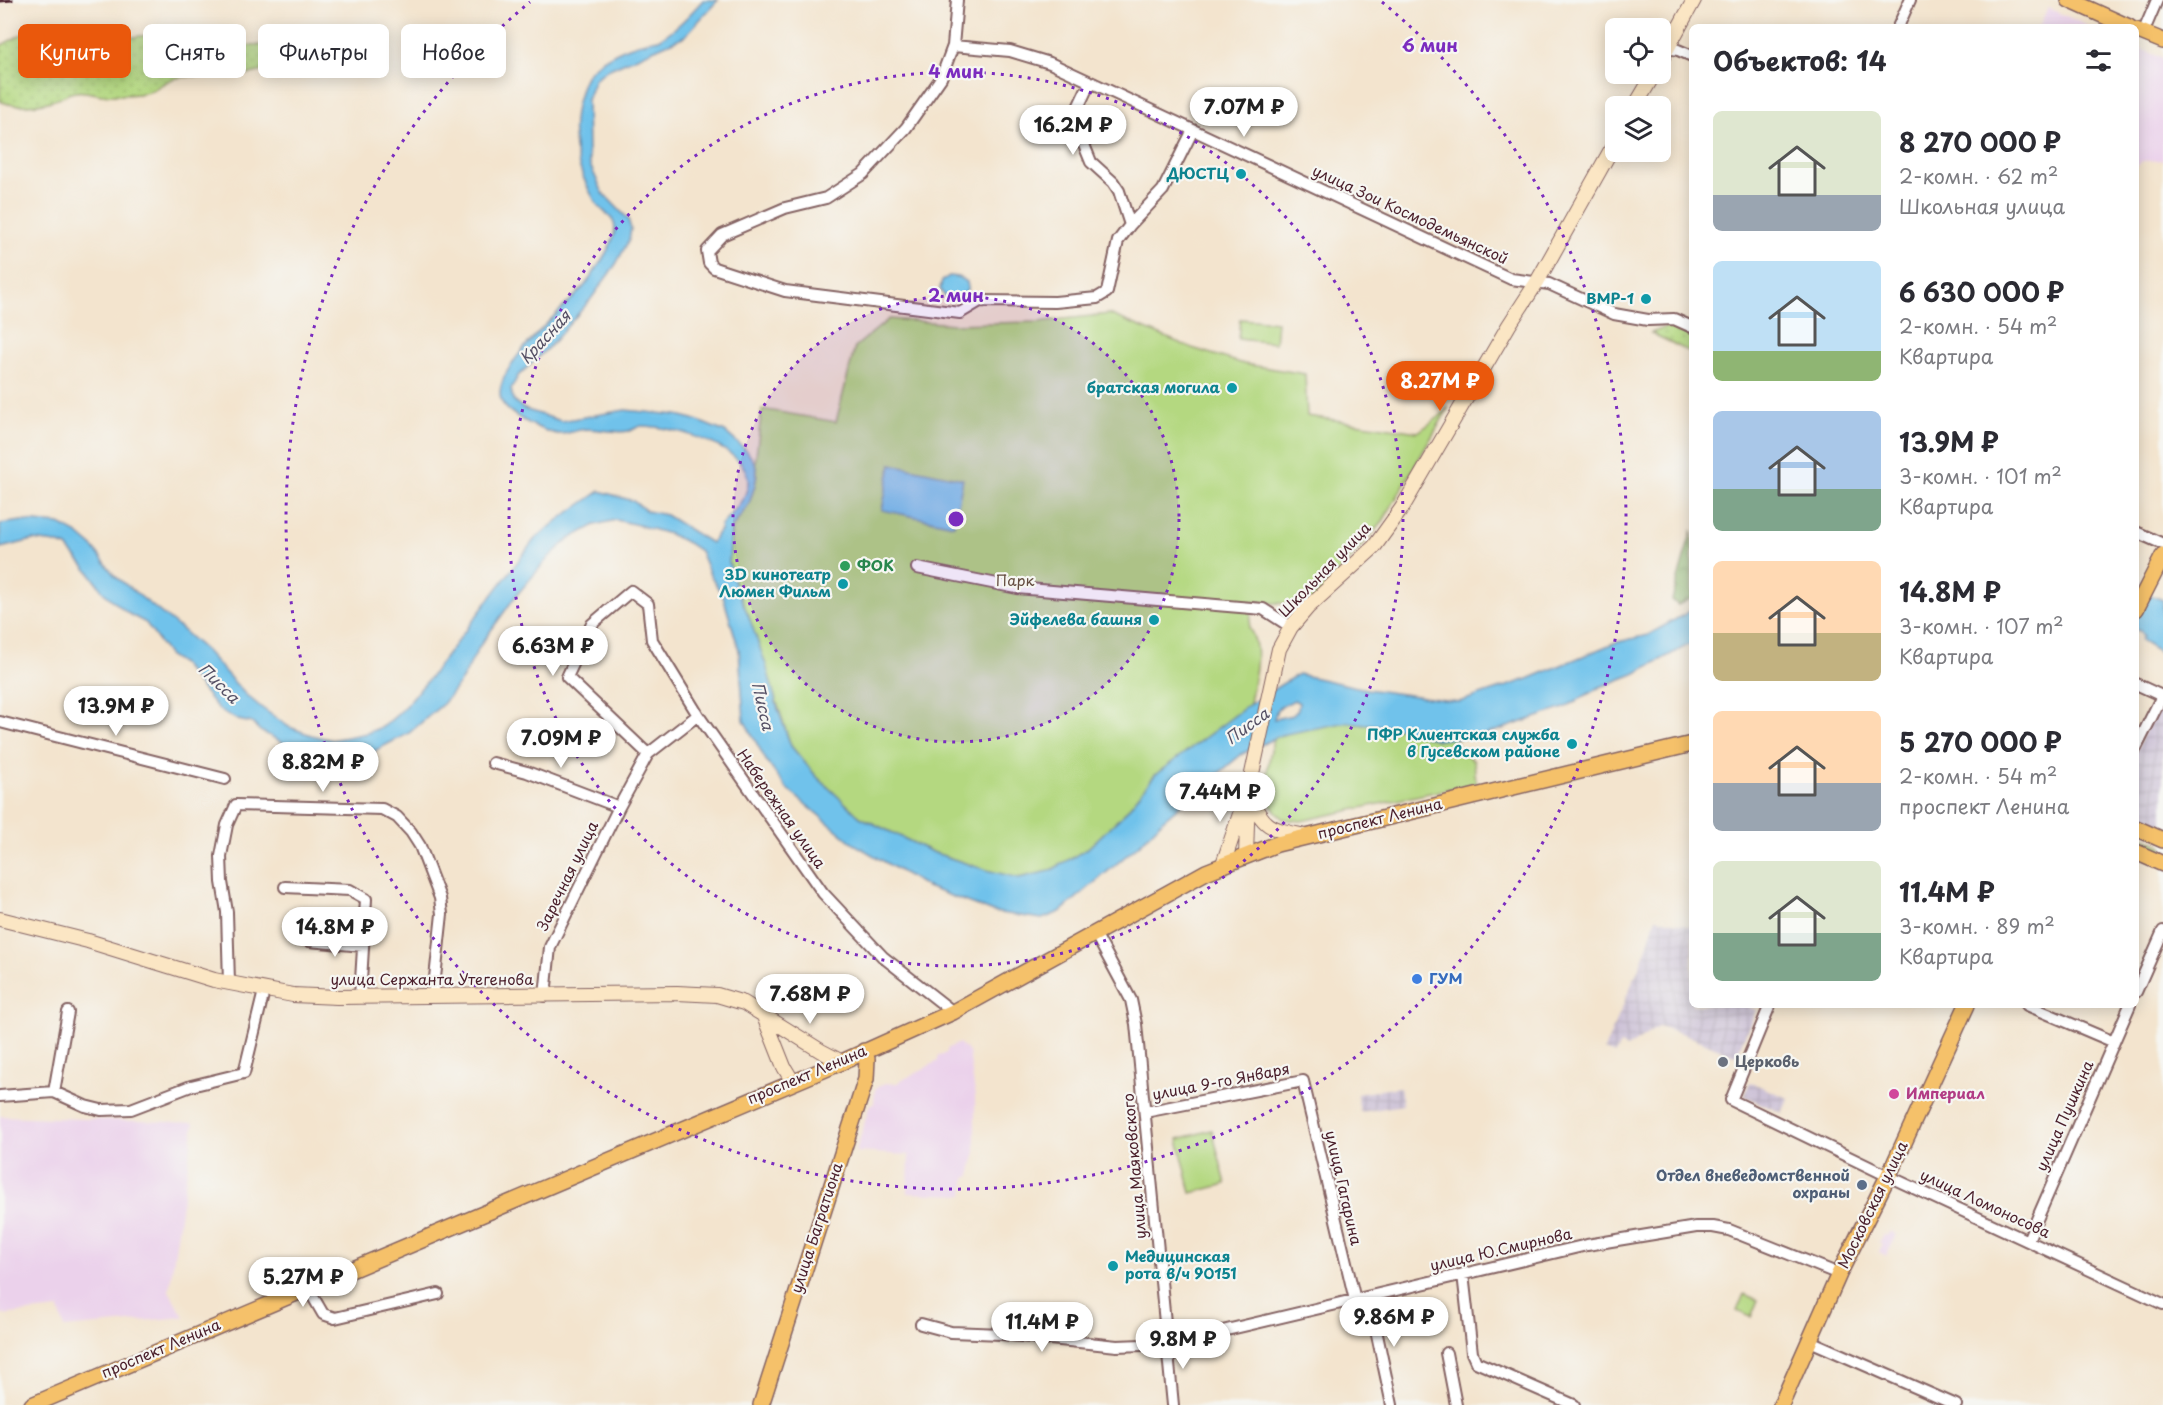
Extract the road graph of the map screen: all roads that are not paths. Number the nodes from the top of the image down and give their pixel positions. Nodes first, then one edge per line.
1 (957, 0) edge
2 (1694, 0) edge
3 (1910, 0) edge
4 (2069, 0) edge
5 (2157, 0) edge
6 (1899, 24) edge
7 (2123, 24) edge
8 (2139, 26) edge
9 (2139, 31) edge
10 (2163, 41) edge
11 (1671, 42) edge
12 (953, 46) junction
13 (1671, 49) edge
14 (1689, 55) edge
15 (1090, 82) junction
16 (1193, 130) junction
17 (1605, 161) edge
18 (1130, 225) junction
19 (1537, 282) junction
20 (1689, 326) edge
21 (2139, 533) edge
22 (2163, 544) edge
23 (2163, 556) edge
24 (917, 568) dead end
25 (2139, 602) edge
26 (1291, 627) junction
27 (2139, 685) edge
28 (698, 715) junction
29 (0, 722) edge
30 (2139, 742) edge
31 (1689, 745) edge
32 (648, 754) junction
33 (493, 763) dead end
34 (225, 779) dead end
35 (1248, 792) junction
36 (619, 807) junction
37 (2139, 829) edge
38 (1308, 837) junction
39 (2163, 840) edge
40 (2139, 853) edge
41 (1246, 856) junction
42 (1223, 864) junction
43 (2163, 864) edge
44 (285, 887) dead end
45 (0, 919) edge
46 (2163, 931) edge
47 (1095, 933) junction
48 (309, 941) dead end
49 (363, 946) junction
50 (229, 983) junction
51 (2139, 985) edge
52 (264, 991) junction
53 (433, 996) junction
54 (545, 996) junction
55 (360, 997) junction
56 (1769, 1008) edge
57 (1965, 1008) edge
58 (2034, 1008) edge
59 (2129, 1008) edge
60 (68, 1012) dead end
61 (953, 1012) junction
62 (763, 1014) junction
63 (2114, 1042) junction
64 (864, 1051) junction
65 (842, 1062) junction
66 (793, 1082) junction
67 (1303, 1082) joint
68 (54, 1092) junction
69 (0, 1096) edge
70 (1145, 1112) junction
71 (1888, 1176) junction
72 (2028, 1240) junction
73 (1463, 1274) junction
74 (1839, 1274) junction
75 (308, 1288) junction
76 (438, 1294) dead end
77 (1369, 1297) junction
78 (1355, 1300) junction
79 (2163, 1304) edge
80 (921, 1324) dead end
81 (1810, 1341) junction
82 (1167, 1344) junction
83 (1446, 1353) dead end
84 (40, 1403) edge
85 (761, 1405) edge
86 (1173, 1405) edge
87 (1392, 1405) edge
88 (1456, 1405) edge
89 (1574, 1405) edge
90 (1781, 1405) edge
91 (1956, 1405) edge

1 - 12 street
2 - 11 main road
3 - 6 street
4 - 7 main road
5 - 8 street
9 - 10 main road
12 - 15 street, улица Зои Космодемьянской
12 - 18 street
13 - 14 street
15 - 16 street, улица Зои Космодемьянской
15 - 18 street
16 - 18 street
16 - 19 street, улица Зои Космодемьянской
17 - 19 main road, Школьная улица
19 - 20 street, улица Зои Космодемьянской
19 - 26 main road, Школьная улица
21 - 22 street
23 - 25 main road
24 - 26 street
26 - 35 main road, Школьная улица
27 - 30 street
28 - 32 street, Заречная улица
28 - 32 street, Набережная улица
28 - 61 street, Набережная улица
29 - 34 street
31 - 38 main road, проспект Ленина
32 - 36 street, Заречная улица
33 - 36 street, Заречная улица
35 - 38 main road
35 - 41 main road, Школьная улица
35 - 42 main road, Школьная улица
36 - 54 street, Заречная улица
37 - 39 main road
38 - 41 main road, проспект Ленина
40 - 43 main road
41 - 42 main road, проспект Ленина
42 - 47 main road, проспект Ленина
44 - 49 street
45 - 50 main road, улица Сержанта Утегенова
46 - 51 street
47 - 61 main road, проспект Ленина
47 - 70 street, улица Маяковского
48 - 49 street
49 - 55 street
50 - 52 main road, улица Сержанта Утегенова
50 - 53 street
52 - 55 main road, улица Сержанта Утегенова
52 - 68 street
53 - 54 main road, улица Сержанта Утегенова
53 - 55 main road, улица Сержанта Утегенова
54 - 62 main road, улица Сержанта Утегенова
56 - 71 street, улица Ломоносова
57 - 71 main road, Московская улица
58 - 63 street
59 - 63 street, улица Пушкина
60 - 68 street
61 - 64 main road, проспект Ленина
62 - 65 main road, улица Сержанта Утегенова
62 - 66 main road
63 - 72 street, улица Пушкина
64 - 65 main road, проспект Ленина
64 - 85 main road, улица Багратиона
65 - 66 main road, проспект Ленина
66 - 75 main road, проспект Ленина
67 - 70 street, улица 9-го Января
67 - 78 street, улица Гагарина
68 - 69 street
70 - 82 street, улица Маяковского
71 - 72 street, улица Ломоносова
71 - 74 main road, Московская улица
72 - 79 street, улица Ломоносова
73 - 74 street, улица Ю.Смирнова
73 - 77 street, улица Ю.Смирнова
73 - 89 street
74 - 81 main road, Московская улица
75 - 76 street
75 - 84 main road, проспект Ленина
77 - 78 street, улица Ю.Смирнова
77 - 87 street
78 - 82 street, улица Ю.Смирнова
80 - 82 street, улица Ю.Смирнова
81 - 90 main road, Московская улица
81 - 91 street
82 - 86 street, улица Маяковского
83 - 88 street

